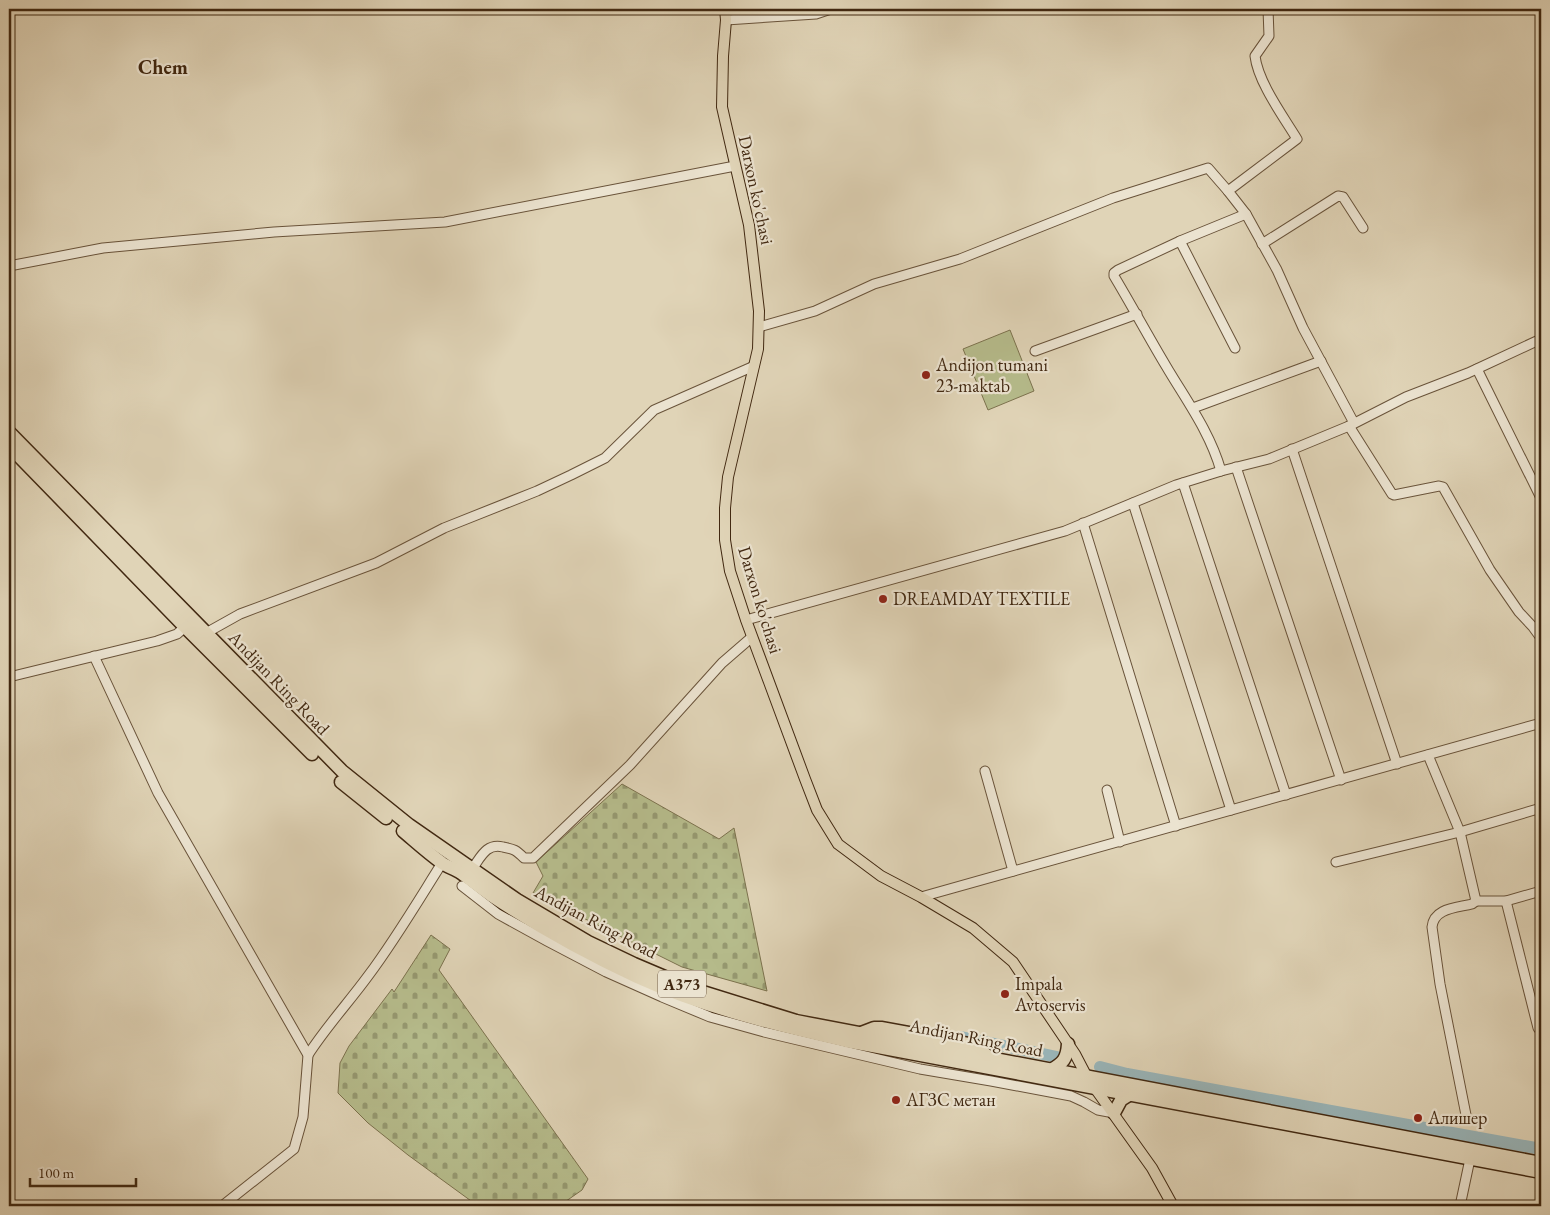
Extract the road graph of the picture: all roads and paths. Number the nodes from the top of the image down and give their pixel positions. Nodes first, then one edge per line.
1 (725, 9) edge
2 (831, 9) edge
3 (1268, 9) edge
4 (726, 20) junction
5 (735, 166) junction
6 (1228, 191) junction
7 (1246, 214) junction
8 (1363, 228) dead end
9 (1180, 242) junction
10 (1262, 244) junction
11 (9, 266) edge
12 (1137, 314) junction
13 (759, 327) junction
14 (1541, 339) edge
15 (1235, 348) dead end
16 (1035, 351) dead end
17 (1321, 362) junction
18 (754, 366) junction
19 (1477, 369) junction
20 (1193, 408) junction
21 (1352, 424) junction
22 (9, 432) edge
23 (9, 446) edge
24 (1292, 449) junction
25 (1236, 467) junction
26 (1221, 471) junction
27 (1183, 483) junction
28 (1541, 498) edge
29 (1133, 503) junction
30 (1083, 523) junction
31 (746, 620) junction
32 (185, 627) junction
33 (206, 633) junction
34 (752, 637) junction
35 (1541, 638) edge
36 (94, 656) junction
37 (9, 677) edge
38 (1541, 726) edge
39 (1428, 755) junction
40 (1397, 764) junction
41 (984, 771) dead end
42 (1341, 780) junction
43 (1106, 790) dead end
44 (1286, 795) junction
45 (1541, 808) edge
46 (1231, 810) junction
47 (1176, 826) junction
48 (1460, 832) junction
49 (1120, 842) junction
50 (1336, 862) dead end
51 (442, 863) junction
52 (466, 871) junction
53 (1014, 871) junction
54 (462, 886) joint
55 (1541, 892) edge
56 (921, 897) junction
57 (1476, 901) junction
58 (1506, 901) junction
59 (1541, 1031) edge
60 (1068, 1044) junction
61 (877, 1053) junction
62 (308, 1055) junction
63 (991, 1069) junction
64 (1051, 1070) junction
65 (1087, 1077) junction
66 (1096, 1089) junction
67 (1130, 1095) junction
68 (1114, 1113) junction
69 (1466, 1115) dead end
70 (1470, 1159) junction
71 (1541, 1163) edge
72 (1541, 1172) edge
73 (222, 1206) edge
74 (1173, 1206) edge
75 (1460, 1206) edge

1 - 4 main road, Darxon ko'chasi
2 - 4 street
3 - 6 street
4 - 5 main road, Darxon ko'chasi
5 - 11 street
5 - 13 main road, Darxon ko'chasi
6 - 7 street
6 - 13 street
7 - 9 street
7 - 10 street
8 - 10 street
9 - 12 street
9 - 15 street
10 - 17 street
12 - 16 street
12 - 20 street
13 - 18 main road, Darxon ko'chasi
14 - 19 street
17 - 20 street
17 - 21 street
18 - 31 main road, Darxon ko'chasi
18 - 33 street
19 - 21 street
19 - 28 street
20 - 26 street
21 - 24 street
21 - 35 street
22 - 33 highway, Andijan Ring Road / A373
23 - 32 highway, Andijan Ring Road / A373
24 - 25 street
24 - 40 street
25 - 26 street
25 - 42 street
26 - 27 street
27 - 29 street
27 - 44 street
29 - 30 street
29 - 46 street
30 - 31 street
30 - 47 street
31 - 34 main road, Darxon ko'chasi
32 - 36 street
32 - 51 highway, Andijan Ring Road / A373
33 - 52 highway, Andijan Ring Road / A373
34 - 52 street
34 - 56 main road, Darxon ko'chasi
36 - 37 street
36 - 62 street
38 - 39 street
39 - 40 street
39 - 48 street
40 - 42 street
41 - 53 street
42 - 44 street
43 - 49 street
44 - 46 street
45 - 48 street
46 - 47 street
47 - 49 street
48 - 50 street
48 - 57 street
49 - 53 street
51 - 52 highway, Andijan Ring Road / A373
51 - 62 street
52 - 54 highway
52 - 61 highway, Andijan Ring Road / A373
52 - 63 highway, Andijan Ring Road / A373
53 - 56 street
54 - 61 street
55 - 58 street
56 - 60 main road, Darxon ko'chasi
57 - 58 street
57 - 69 street
58 - 59 street
60 - 64 highway
60 - 65 main road, Darxon ko'chasi
61 - 63 highway, Andijan Ring Road / A373
62 - 73 street
63 - 64 highway, Andijan Ring Road / A373
63 - 66 highway, Andijan Ring Road / A373
63 - 68 street
64 - 65 highway, Andijan Ring Road / A373
65 - 66 main road, Darxon ko'chasi
65 - 71 highway, Andijan Ring Road / A373
66 - 67 highway, Andijan Ring Road / A373
66 - 68 main road, Darxon ko'chasi
67 - 68 highway
67 - 70 highway, Andijan Ring Road / A373
68 - 74 main road, Darxon ko'chasi
70 - 72 highway, Andijan Ring Road / A373
70 - 75 street

